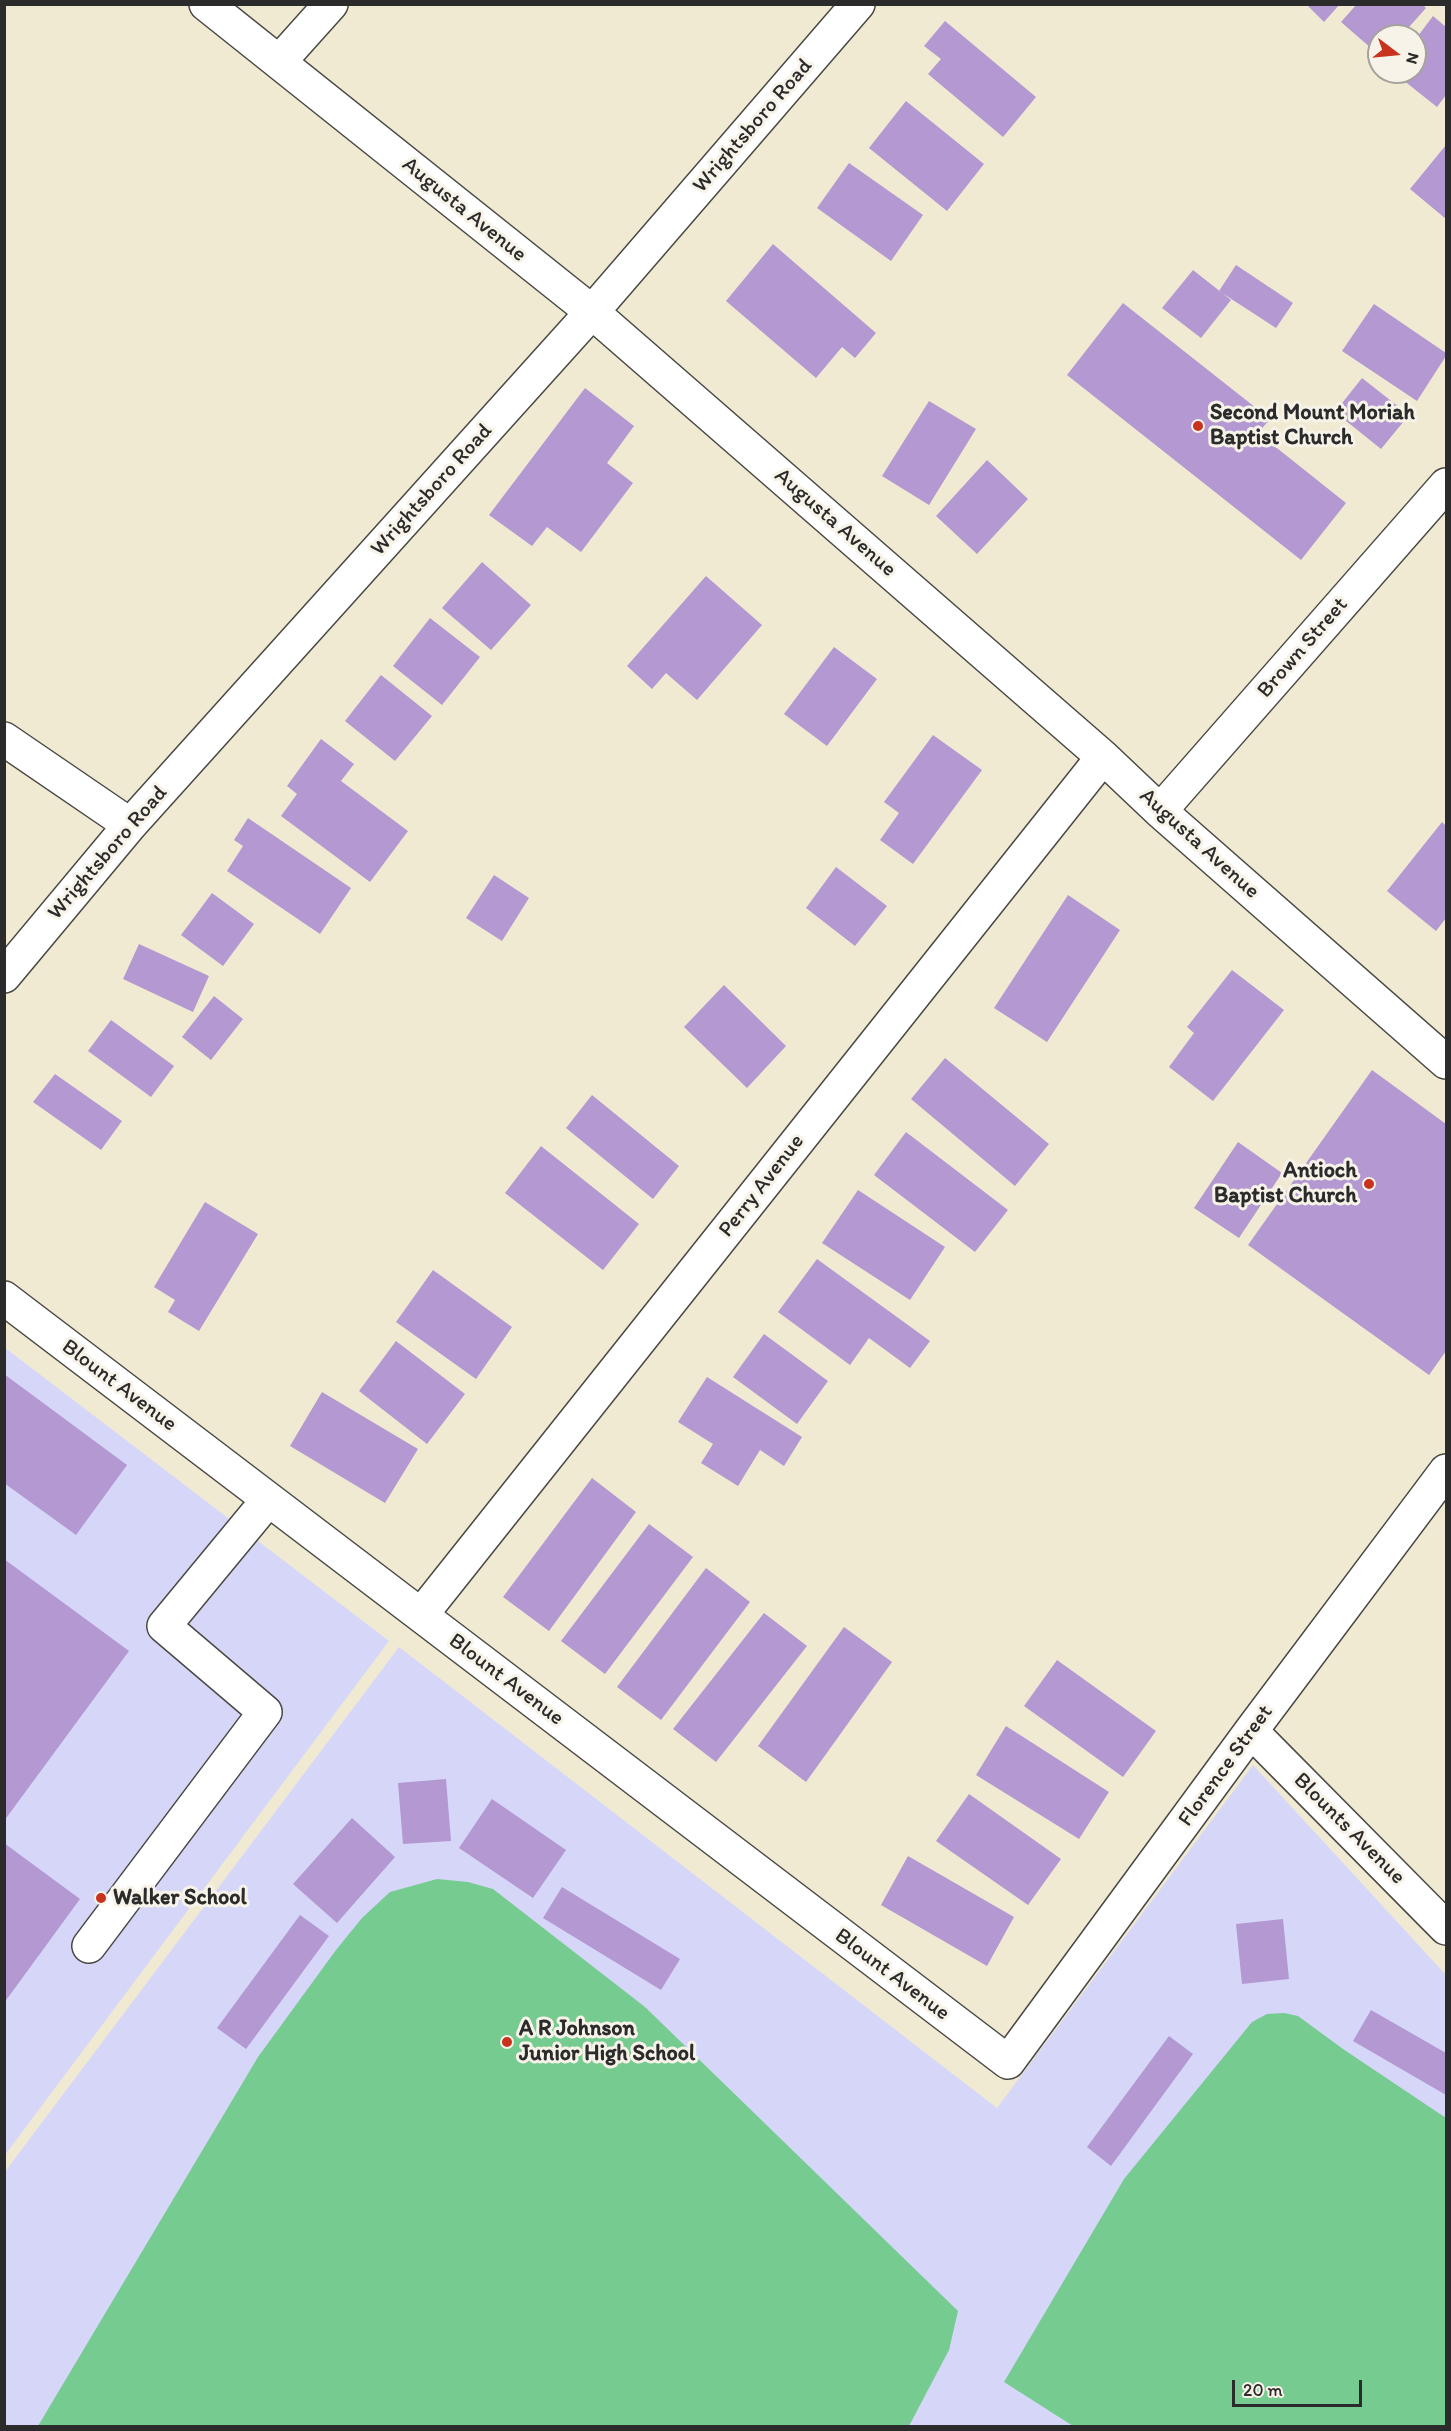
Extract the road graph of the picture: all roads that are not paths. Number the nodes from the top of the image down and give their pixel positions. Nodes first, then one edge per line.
1 (206, 4) edge
2 (331, 4) edge
3 (858, 4) edge
4 (279, 62) junction
5 (592, 312) junction
6 (1446, 485) edge
7 (4, 739) edge
8 (1102, 757) junction
9 (1161, 811) junction
10 (130, 825) junction
11 (4, 976) edge
12 (1446, 1062) edge
13 (4, 1298) edge
14 (1446, 1471) edge
15 (268, 1500) junction
16 (421, 1615) junction
17 (1251, 1731) junction
18 (1446, 1928) edge
19 (89, 1946) dead end
20 (1008, 2062) joint

1 - 4 street, Augusta Avenue
2 - 4 street
3 - 5 street, Wrightsboro Road
4 - 5 street, Augusta Avenue
5 - 8 street, Augusta Avenue
5 - 10 street, Wrightsboro Road
6 - 9 street, Brown Street
7 - 10 street
8 - 9 street, Augusta Avenue
8 - 16 street, Perry Avenue
9 - 12 street, Augusta Avenue
10 - 11 street, Wrightsboro Road
13 - 15 street, Blount Avenue
14 - 17 street, Florence Street
15 - 16 street, Blount Avenue
15 - 19 street
16 - 20 street, Blount Avenue
17 - 18 street, Blounts Avenue
17 - 20 street, Florence Street

